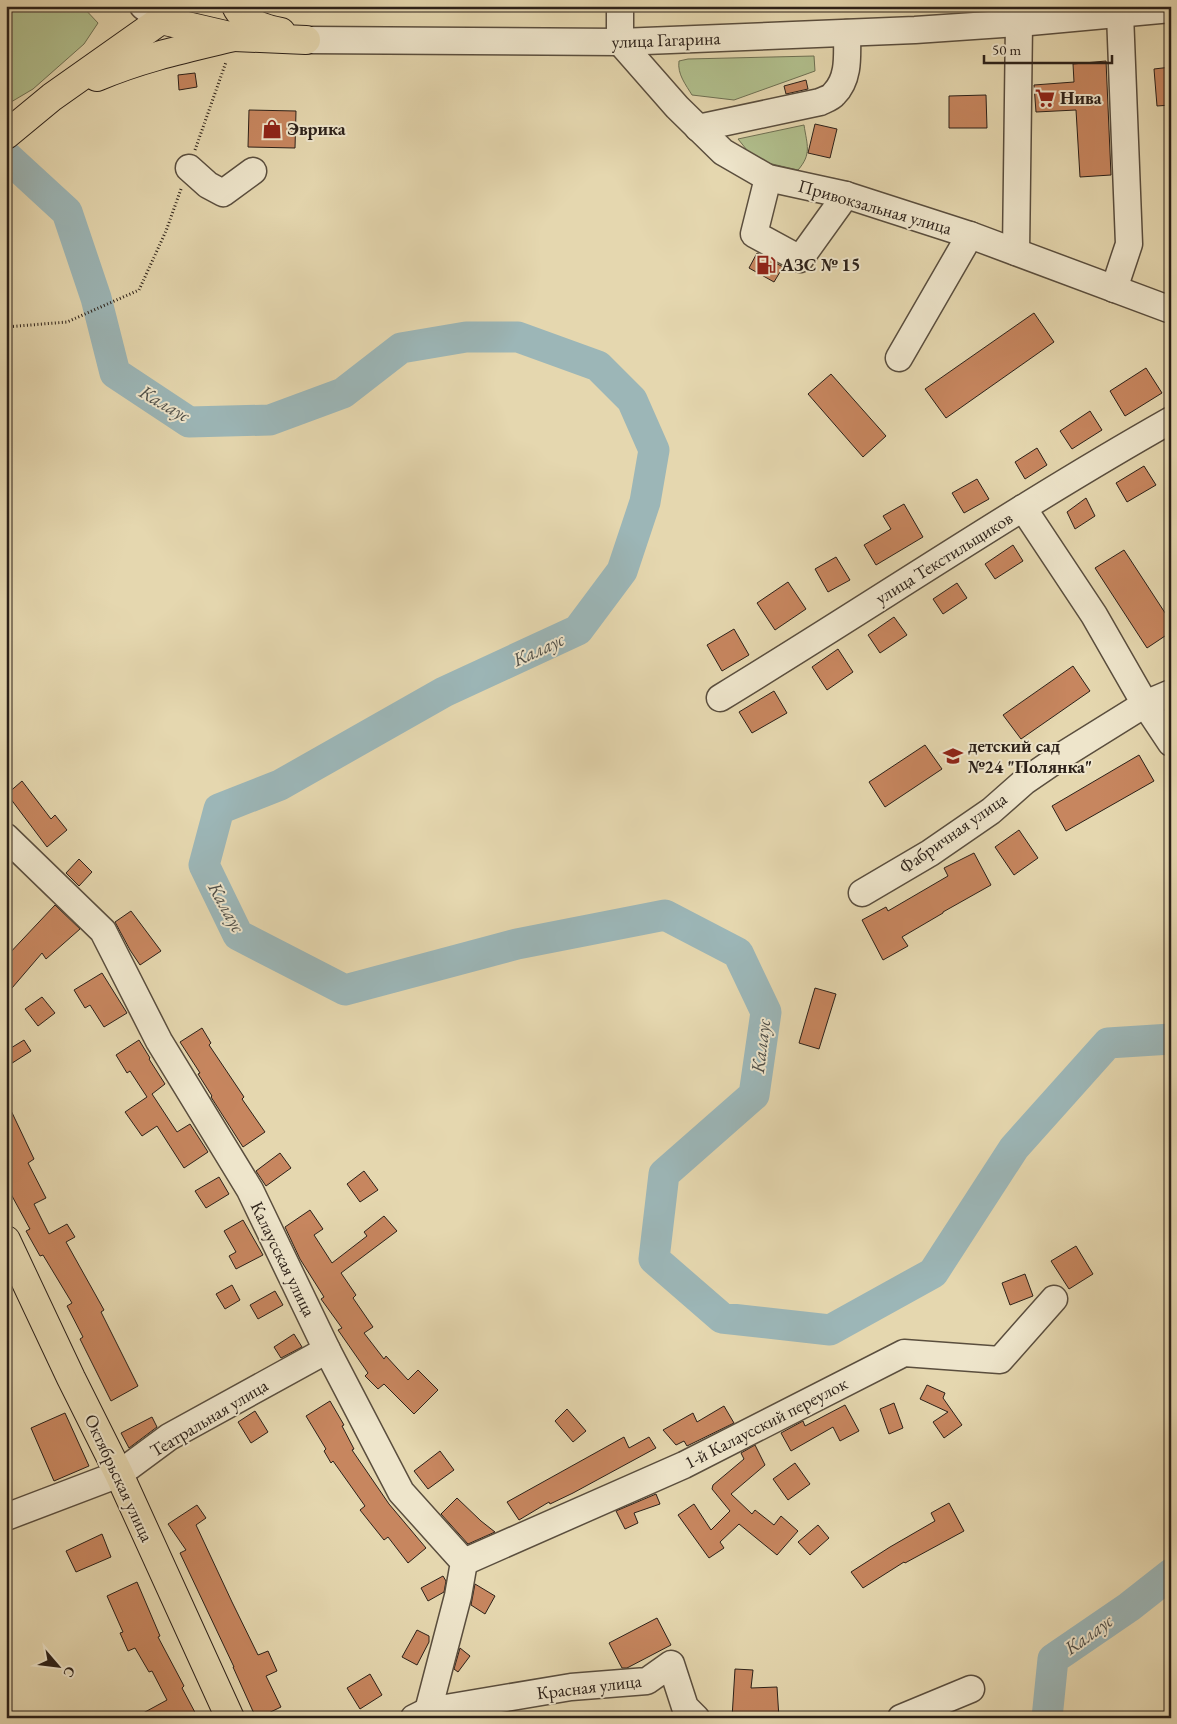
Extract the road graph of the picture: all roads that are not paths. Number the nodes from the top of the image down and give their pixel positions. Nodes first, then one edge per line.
1 (236, 6) edge
2 (620, 6) edge
3 (1171, 9) edge
4 (159, 11) edge
5 (1120, 14) junction
6 (1019, 23) junction
7 (847, 33) junction
8 (234, 37) junction
9 (306, 40) junction
10 (620, 42) junction
11 (52, 97) junction
12 (698, 128) junction
13 (6, 134) edge
14 (189, 168) dead end
15 (253, 171) dead end
16 (768, 178) junction
17 (846, 195) junction
18 (970, 235) junction
19 (1016, 252) junction
20 (1114, 289) junction
21 (1171, 310) edge
22 (900, 358) dead end
23 (1171, 420) edge
24 (1023, 508) junction
25 (1171, 693) edge
26 (720, 698) dead end
27 (1145, 704) junction
28 (1171, 743) edge
29 (6, 837) edge
30 (862, 893) dead end
31 (6, 1240) edge
32 (1054, 1299) dead end
33 (327, 1350) junction
34 (118, 1474) junction
35 (6, 1517) edge
36 (464, 1562) junction
37 (971, 1689) dead end
38 (421, 1715) edge
39 (230, 1718) edge
40 (696, 1718) edge
41 (901, 1718) edge

1 - 9 main road
2 - 10 street
3 - 5 street, улица Гагарина
4 - 8 main road, улица Гагарина
4 - 11 main road
5 - 6 street, улица Гагарина
5 - 20 street
6 - 7 street, улица Гагарина
6 - 19 street
7 - 10 street, улица Гагарина
7 - 12 street
8 - 9 main road, улица Гагарина
8 - 11 main road
9 - 10 street, улица Гагарина
10 - 12 street, Привокзальная улица
11 - 13 main road
12 - 16 street, Привокзальная улица
14 - 15 street
16 - 17 street, Привокзальная улица
16 - 17 street
17 - 18 street, Привокзальная улица
18 - 19 street, Привокзальная улица
18 - 22 street
19 - 20 street, Привокзальная улица
20 - 21 street, Привокзальная улица
23 - 24 street, улица Текстильщиков
24 - 26 street, улица Текстильщиков
24 - 27 street
25 - 27 street, Фабричная улица
27 - 28 street
27 - 30 street, Фабричная улица
29 - 33 street, Калаусская улица
31 - 34 main road, Октябрьская улица
32 - 36 street, 1-й Калаусский переулок
33 - 34 street, Театральная улица
33 - 36 street, Калаусская улица
34 - 35 street, Театральная улица
34 - 39 main road, Октябрьская улица
36 - 38 street
37 - 41 street
38 - 40 street, Красная улица

